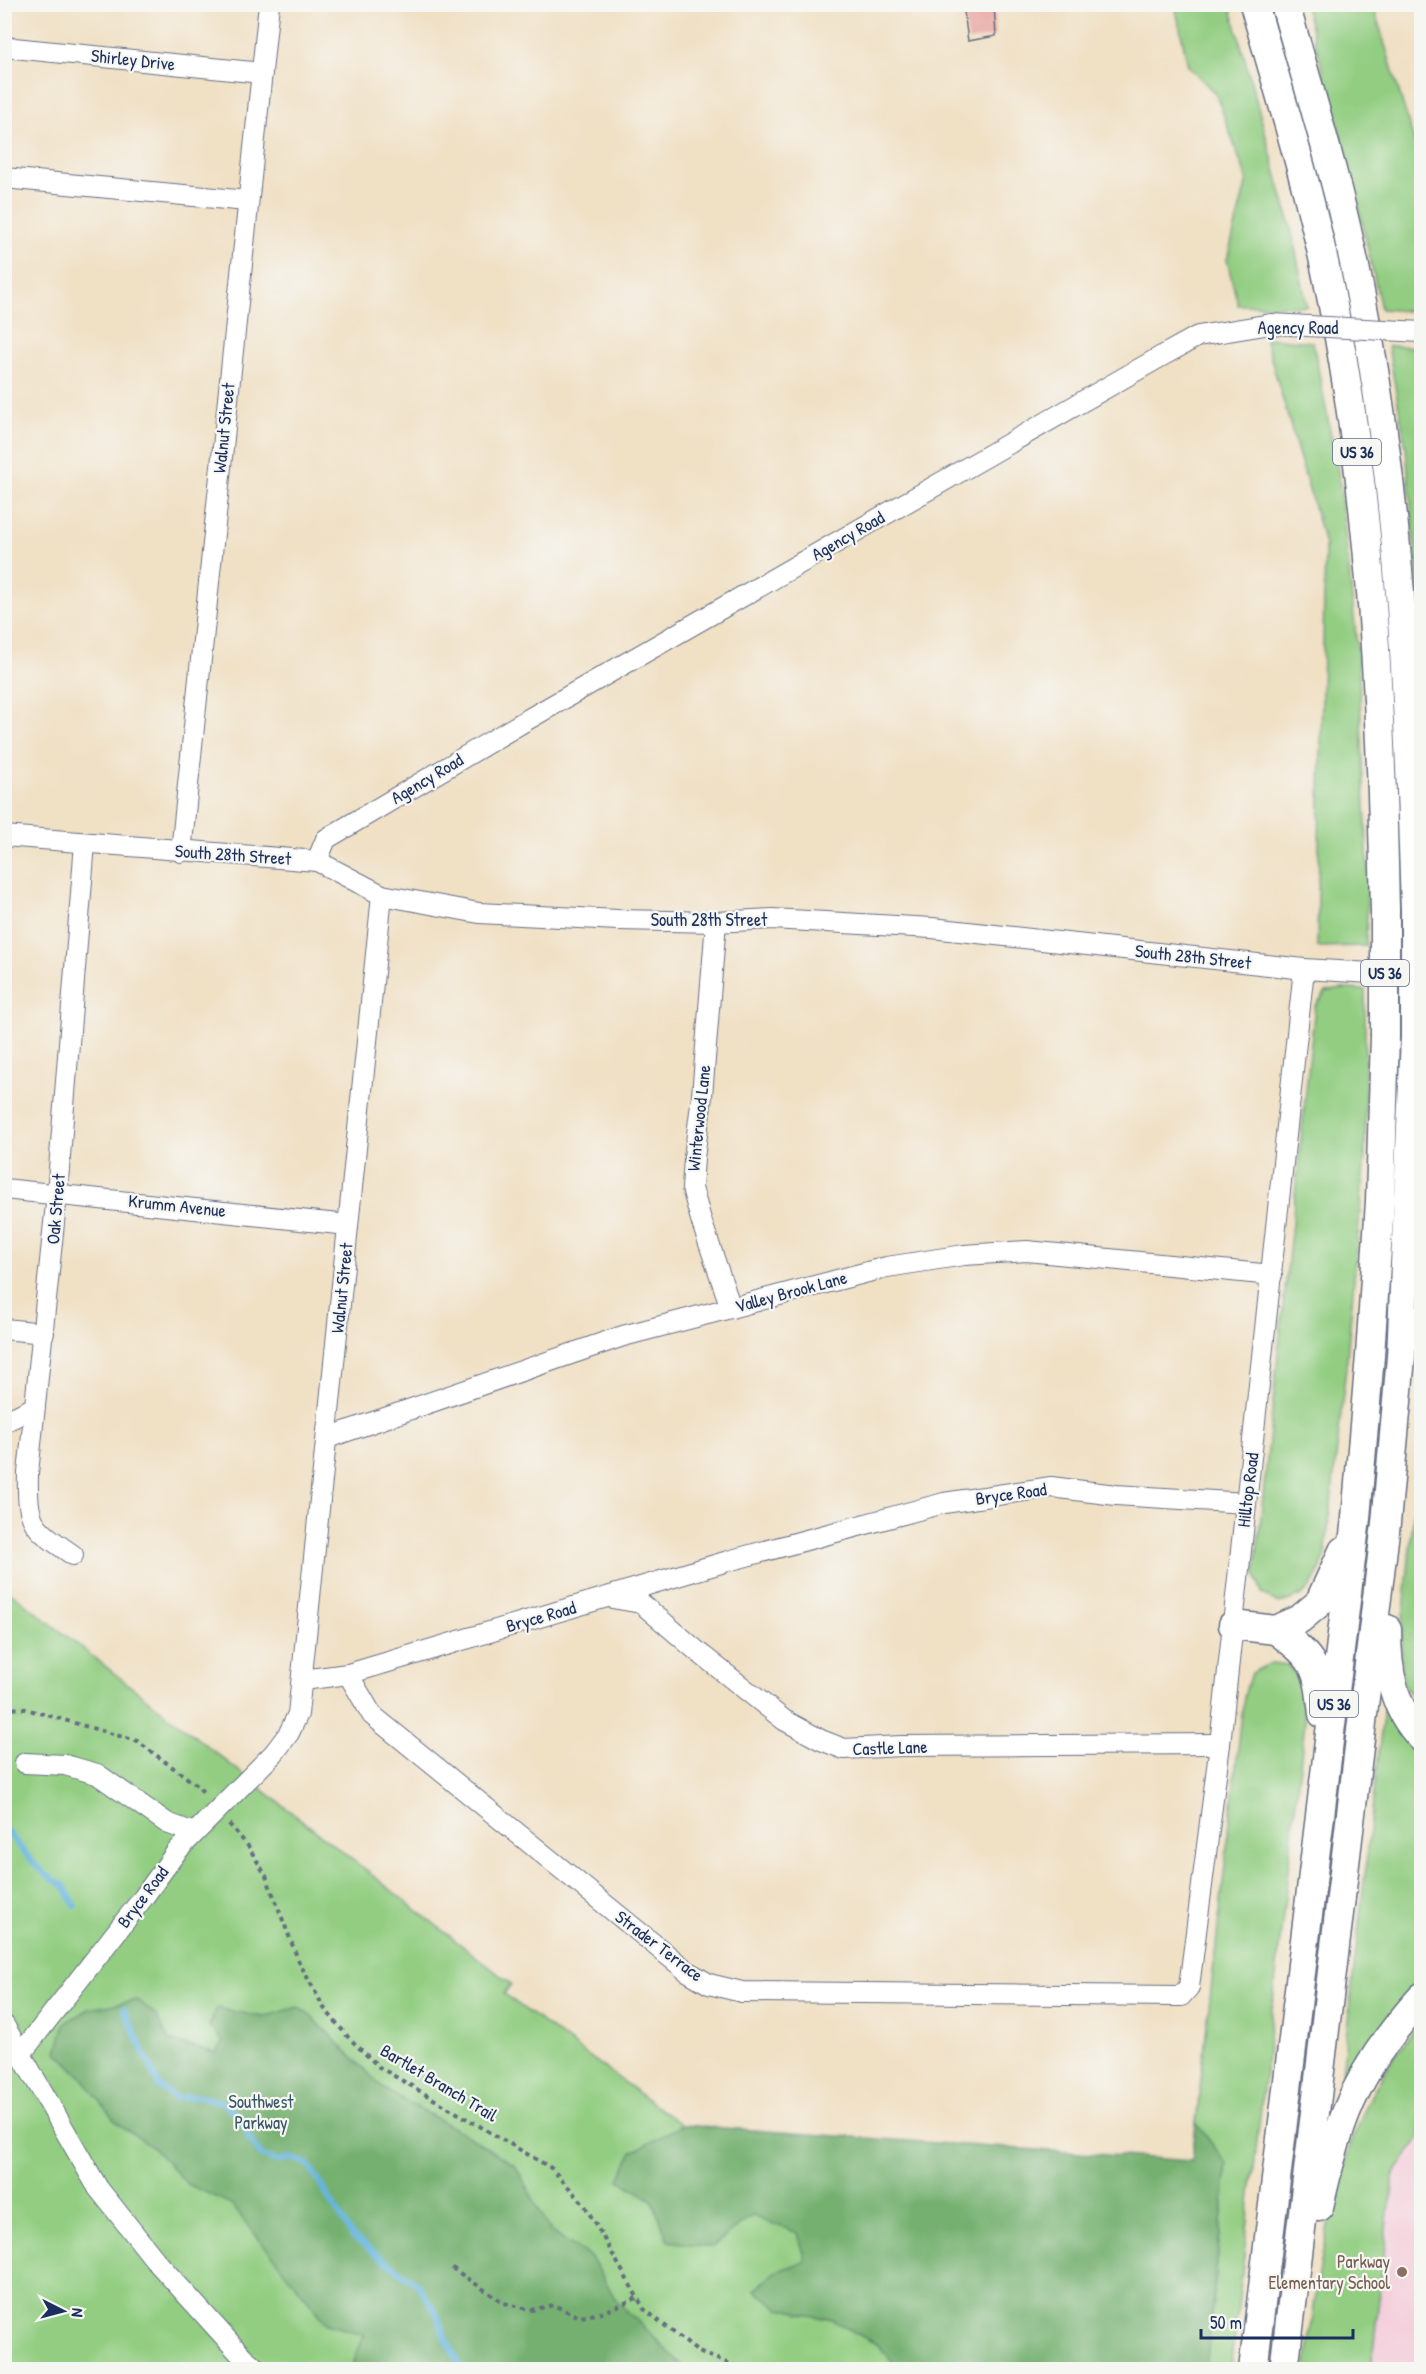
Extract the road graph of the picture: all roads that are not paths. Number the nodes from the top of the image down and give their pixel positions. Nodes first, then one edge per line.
1 (269, 4) edge
2 (1254, 4) edge
3 (1285, 4) edge
4 (4, 47) edge
5 (262, 73) junction
6 (4, 178) edge
7 (248, 201) junction
8 (1422, 332) edge
9 (4, 836) edge
10 (85, 843) junction
11 (181, 852) junction
12 (317, 861) junction
13 (382, 895) junction
14 (716, 922) junction
15 (1304, 969) junction
16 (1422, 976) edge
17 (4, 1189) edge
18 (57, 1194) junction
19 (348, 1225) junction
20 (1272, 1275) junction
21 (731, 1308) junction
22 (4, 1329) edge
23 (44, 1333) junction
24 (35, 1407) junction
25 (4, 1422) edge
26 (327, 1438) junction
27 (1246, 1503) junction
28 (1356, 1518) junction
29 (1386, 1523) junction
30 (73, 1555) dead end
31 (610, 1597) junction
32 (1233, 1625) junction
33 (1276, 1630) junction
34 (348, 1674) junction
35 (303, 1680) junction
36 (1422, 1738) edge
37 (1220, 1744) junction
38 (1328, 1757) junction
39 (25, 1763) dead end
40 (194, 1833) junction
41 (1422, 1997) edge
42 (1170, 1998) joint
43 (4, 2025) edge
44 (20, 2055) junction
45 (1289, 2329) junction
46 (258, 2370) edge
47 (1253, 2370) edge
48 (1284, 2370) edge

1 - 5 street, Walnut Street
2 - 28 highway, US 36, bridge
3 - 29 highway, US 36, bridge
4 - 5 street, Shirley Drive
5 - 7 street, Walnut Street
6 - 7 street
7 - 11 street, Walnut Street
8 - 12 street, Agency Road, bridge
9 - 10 street, South 28th Street
10 - 11 street, South 28th Street
10 - 18 street, Oak Street
11 - 12 street, South 28th Street
12 - 13 street, South 28th Street
13 - 14 street, South 28th Street
13 - 19 street, Walnut Street
14 - 15 street, South 28th Street
14 - 21 street, Winterwood Lane
15 - 16 street, South 28th Street
15 - 20 street, Hilltop Road
17 - 18 street, Krumm Avenue
18 - 19 street, Krumm Avenue
18 - 23 street, Oak Street
19 - 26 street, Walnut Street
20 - 21 street, Valley Brook Lane
20 - 27 street, Hilltop Road
21 - 26 street, Valley Brook Lane
22 - 23 street
23 - 24 street, Oak Street
24 - 25 street
24 - 30 street, Oak Street
26 - 35 street, Walnut Street
27 - 31 street, Bryce Road
27 - 32 street, Hilltop Road
28 - 33 highway
28 - 38 highway, US 36
29 - 36 highway
29 - 45 highway, US 36
31 - 34 street, Bryce Road
31 - 37 street, Castle Lane
32 - 33 highway
32 - 37 street, Hilltop Road
33 - 38 highway
34 - 35 street, Bryce Road
34 - 42 street, Strader Terrace
35 - 40 street, Bryce Road
37 - 42 street, Hilltop Road
38 - 47 highway, US 36
39 - 40 street
40 - 44 street, Bryce Road
41 - 45 highway
43 - 44 street
44 - 46 street
45 - 48 highway, US 36

